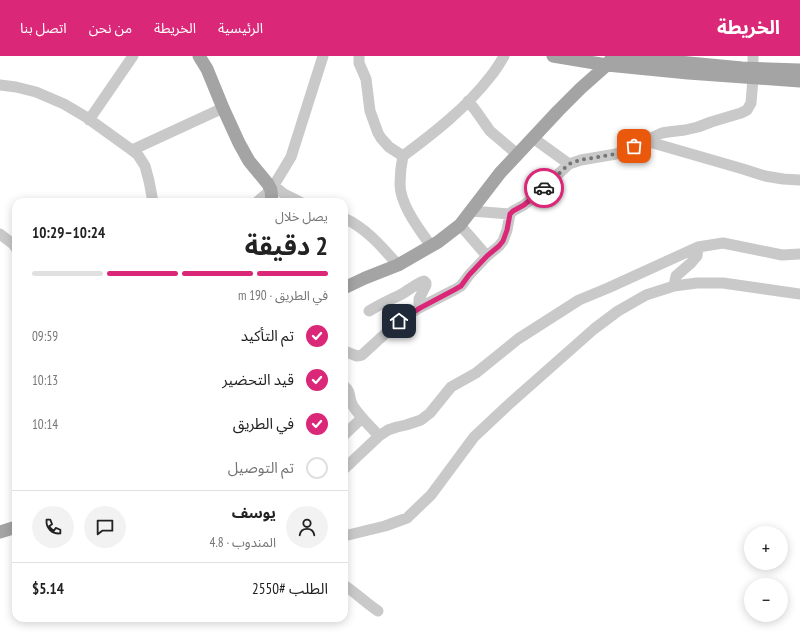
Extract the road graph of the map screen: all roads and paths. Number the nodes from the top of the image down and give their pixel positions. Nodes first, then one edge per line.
1 (133, 56) edge
2 (199, 56) edge
3 (323, 56) edge
4 (359, 56) edge
5 (504, 56) edge
6 (554, 56) edge
7 (616, 56) edge
8 (610, 61) edge
9 (753, 67) edge
10 (800, 70) edge
11 (800, 81) edge
12 (0, 85) edge
13 (468, 102) junction
14 (223, 108) junction
15 (90, 120) junction
16 (533, 138) junction
17 (646, 141) junction
18 (132, 150) junction
19 (518, 154) junction
20 (403, 156) junction
21 (569, 164) junction
22 (800, 180) edge
23 (272, 192) edge
24 (152, 198) edge
25 (263, 198) edge
26 (292, 198) edge
27 (472, 211) junction
28 (510, 214) junction
29 (348, 220) edge
30 (460, 225) junction
31 (0, 234) edge
32 (12, 243) edge
33 (431, 246) junction
34 (698, 247) junction
35 (800, 254) edge
36 (487, 256) junction
37 (398, 265) junction
38 (348, 286) edge
39 (674, 286) junction
40 (800, 294) edge
41 (420, 308) junction
42 (369, 311) dead end
43 (348, 353) edge
44 (348, 390) edge
45 (362, 418) junction
46 (348, 431) edge
47 (379, 436) junction
48 (348, 465) edge
49 (12, 528) edge
50 (0, 532) edge
51 (348, 535) edge
52 (348, 588) edge
53 (378, 610) dead end

1 - 15 street
2 - 14 main road
3 - 23 street
4 - 20 street
5 - 13 street
6 - 8 main road
7 - 9 main road
8 - 9 main road
8 - 16 main road
9 - 10 main road
9 - 11 main road
9 - 17 street
12 - 15 street
13 - 19 street
13 - 20 street
14 - 18 street
14 - 23 main road
15 - 18 street
16 - 19 main road
16 - 21 street
17 - 21 street
17 - 22 street
18 - 24 street
19 - 27 main road
20 - 33 street
21 - 28 street
23 - 25 street
23 - 26 street
27 - 28 street
27 - 30 main road
28 - 36 street
29 - 37 street
30 - 33 main road
30 - 36 street
31 - 32 street
33 - 37 main road
34 - 35 street
34 - 39 street
34 - 47 street
36 - 41 street
37 - 38 main road
39 - 40 street
39 - 51 street
41 - 42 street
41 - 43 street
44 - 45 street
45 - 46 street
45 - 47 street
47 - 48 street
49 - 50 main road
52 - 53 street

